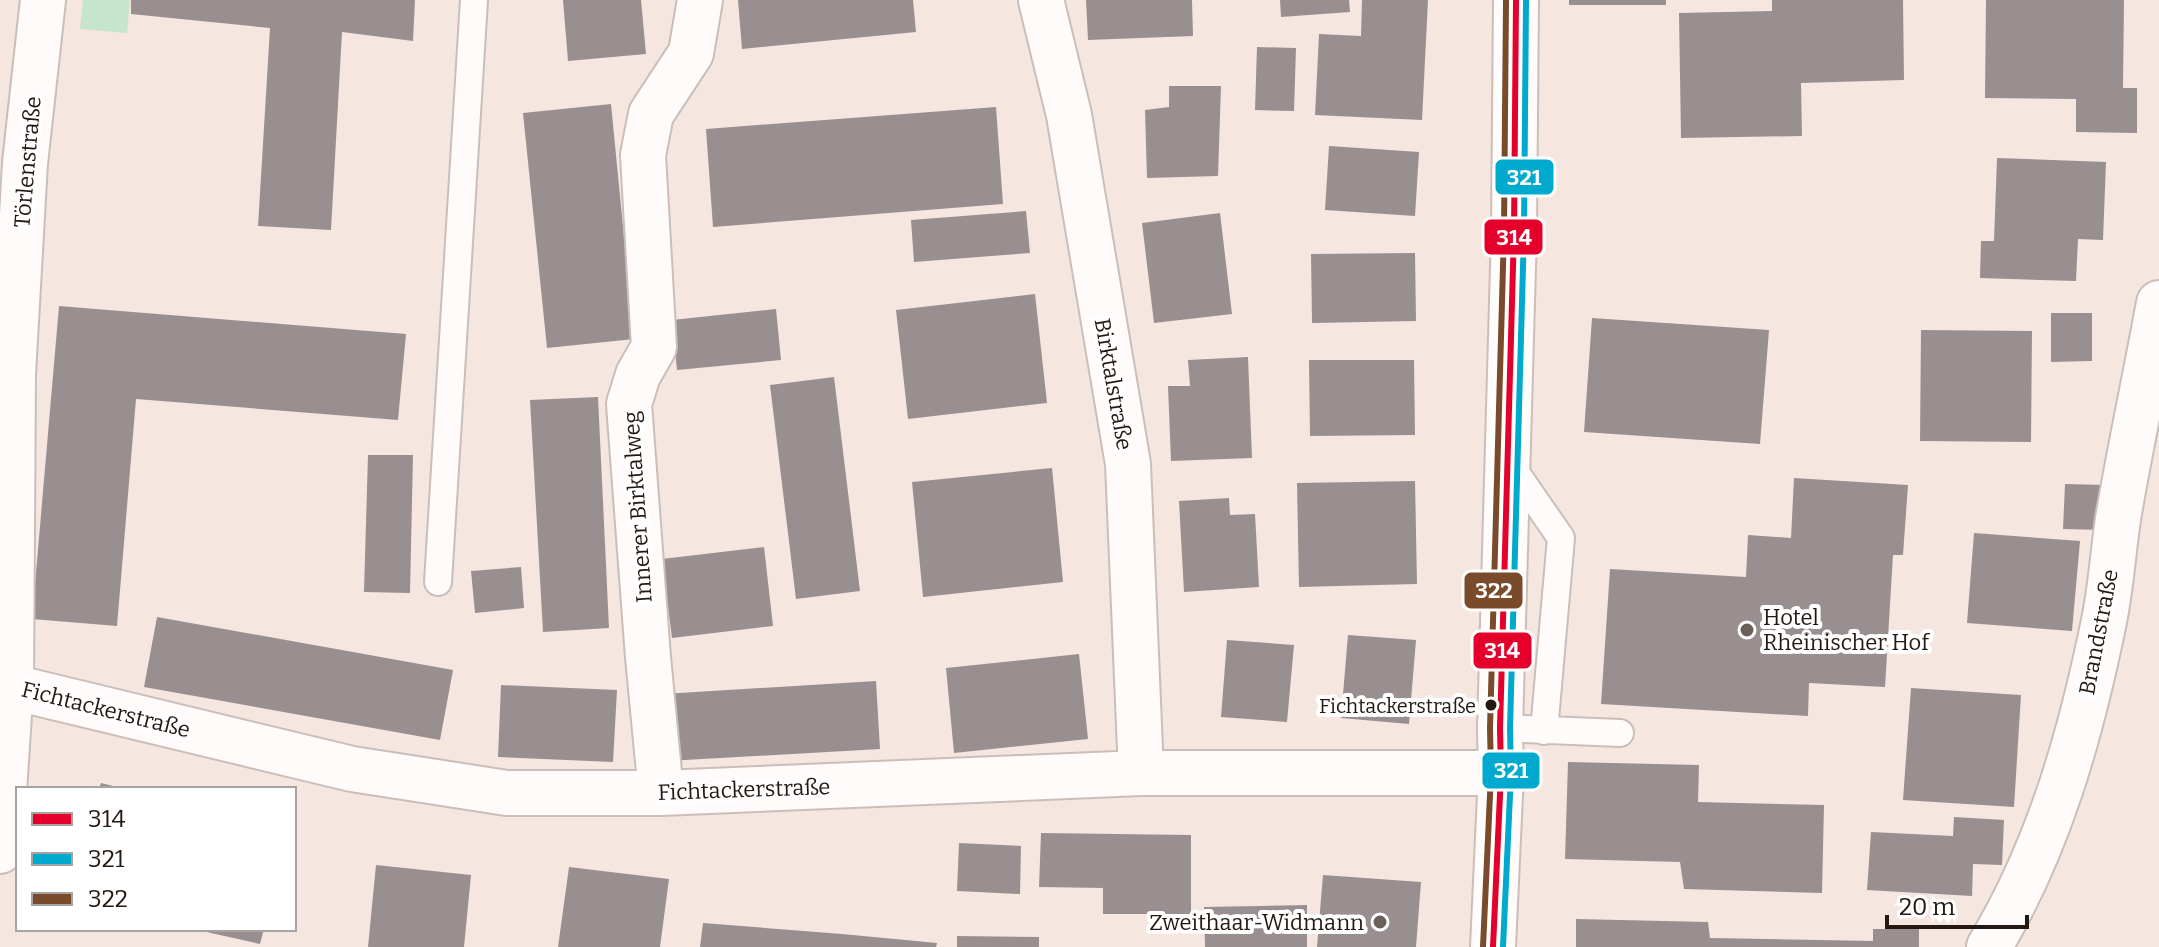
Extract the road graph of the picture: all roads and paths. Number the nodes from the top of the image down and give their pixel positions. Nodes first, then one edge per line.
1 (43, 0) edge
2 (474, 0) edge
3 (700, 0) edge
4 (1041, 0) edge
5 (1516, 0) edge
6 (2159, 303) edge
7 (7, 373) edge
8 (1508, 461) junction
9 (438, 582) dead end
10 (6, 685) edge
11 (1500, 728) junction
12 (1544, 731) junction
13 (1620, 733) dead end
14 (1141, 773) junction
15 (1501, 773) junction
16 (661, 793) junction
17 (0, 851) edge
18 (1493, 947) edge
19 (1989, 947) edge

1 - 7 street, Törlenstraße
2 - 9 lane
3 - 16 street, Innerer Birktalweg
4 - 14 street, Birktalstraße
5 - 8 street
6 - 19 street, Brandstraße
7 - 10 street, Törlenstraße
8 - 11 street
8 - 12 lane
10 - 16 street, Fichtackerstraße
10 - 17 street, Törlenstraße
11 - 12 lane
11 - 15 street
12 - 13 lane
14 - 15 street, Fichtackerstraße
14 - 16 street, Fichtackerstraße
15 - 18 street

